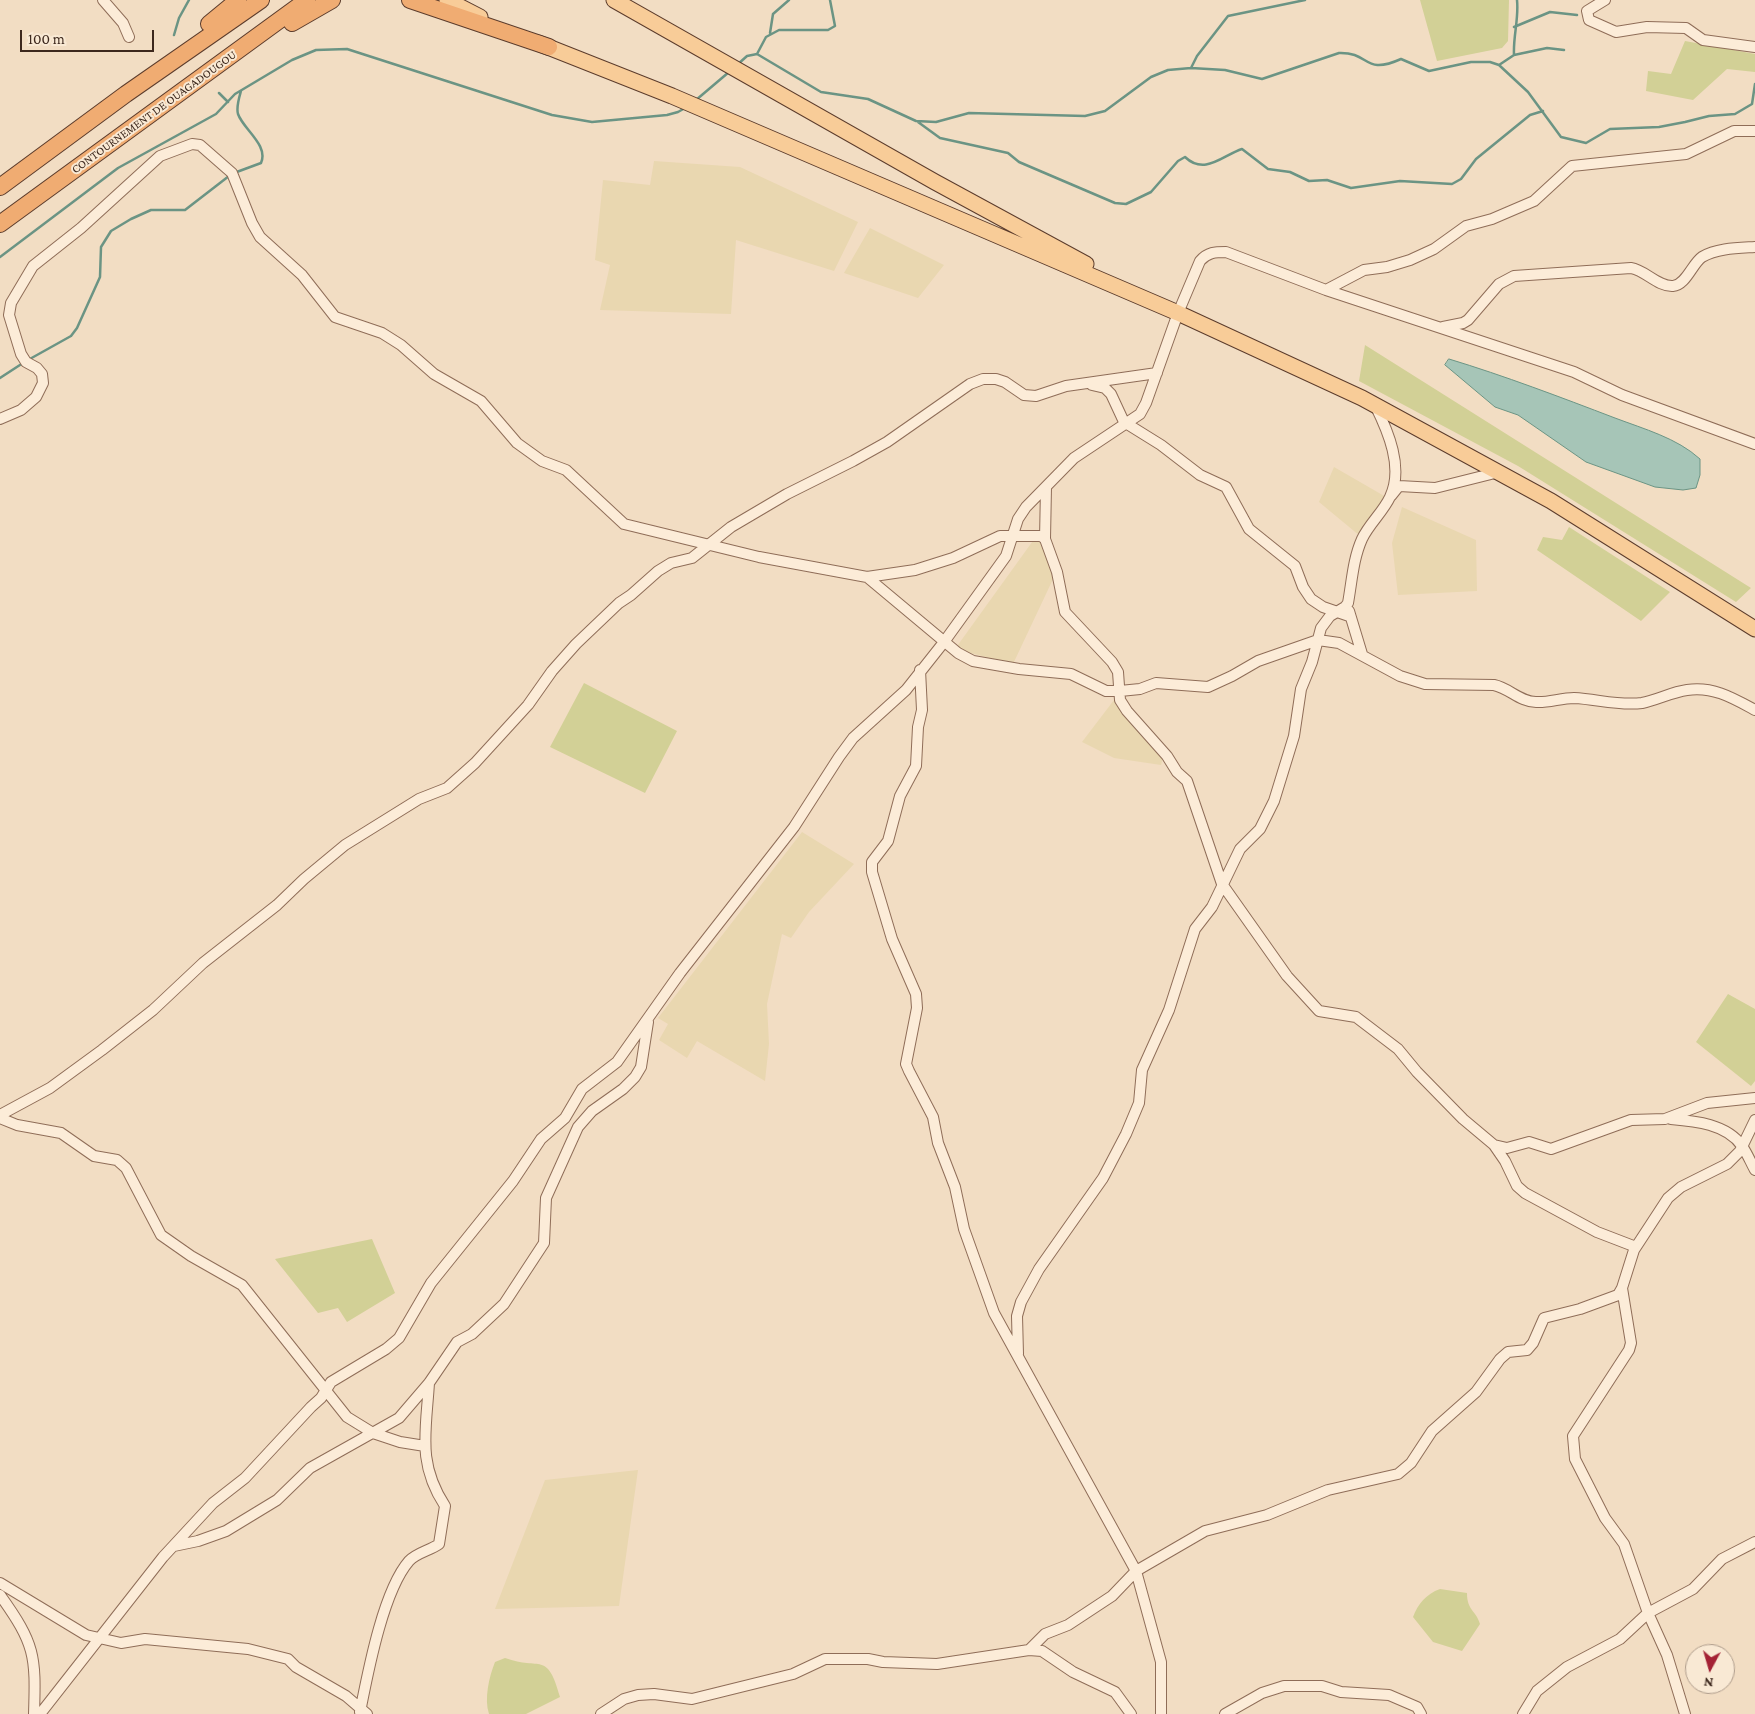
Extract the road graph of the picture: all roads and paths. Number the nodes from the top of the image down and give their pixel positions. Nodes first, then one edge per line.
1 (103, 0) edge
2 (238, 0) edge
3 (261, 0) edge
4 (307, 0) edge
5 (332, 0) edge
6 (410, 0) edge
7 (447, 0) edge
8 (614, 0) edge
9 (1605, 0) edge
10 (129, 37) dead end
11 (549, 47) junction
12 (1755, 47) edge
13 (126, 94) junction
14 (144, 120) junction
15 (1755, 131) edge
16 (0, 187) edge
17 (0, 224) edge
18 (1755, 247) edge
19 (1326, 290) junction
20 (1178, 313) junction
21 (1442, 327) junction
22 (1157, 373) junction
23 (1086, 383) junction
24 (1374, 404) junction
25 (0, 420) edge
26 (1126, 424) junction
27 (1755, 444) edge
28 (1499, 472) junction
29 (1046, 487) junction
30 (1390, 496) junction
31 (1014, 534) junction
32 (1045, 539) junction
33 (708, 545) junction
34 (867, 578) junction
35 (1348, 603) junction
36 (1337, 612) junction
37 (1349, 616) junction
38 (1755, 629) edge
39 (1318, 640) junction
40 (944, 642) junction
41 (1362, 654) junction
42 (920, 670) junction
43 (1120, 691) junction
44 (1755, 710) edge
45 (1222, 884) junction
46 (648, 1018) junction
47 (1755, 1098) edge
48 (0, 1116) edge
49 (1665, 1119) junction
50 (1755, 1120) edge
51 (1494, 1145) junction
52 (1742, 1146) junction
53 (1755, 1170) edge
54 (1636, 1247) junction
55 (1622, 1288) junction
56 (1018, 1356) junction
57 (429, 1383) junction
58 (326, 1391) junction
59 (373, 1433) junction
60 (425, 1446) junction
61 (1755, 1542) edge
62 (174, 1546) junction
63 (1136, 1571) junction
64 (0, 1583) edge
65 (0, 1595) edge
66 (1648, 1614) junction
67 (98, 1639) junction
68 (1029, 1650) junction
69 (362, 1712) edge
70 (34, 1714) edge
71 (40, 1714) edge
72 (601, 1714) edge
73 (1131, 1714) edge
74 (1161, 1714) edge
75 (1225, 1714) edge
76 (1421, 1714) edge
77 (1523, 1714) edge
78 (1684, 1714) edge

1 - 10 street
2 - 13 highway
3 - 13 highway
4 - 14 highway, CONTOURNEMENT DE OUAGADOUGOU
5 - 14 highway
6 - 11 highway
7 - 11 main road
8 - 20 main road
9 - 12 street
11 - 20 main road
13 - 16 highway
14 - 17 highway, CONTOURNEMENT DE OUAGADOUGOU
15 - 19 street
18 - 21 street
19 - 20 street
19 - 21 street
20 - 22 street
20 - 24 main road
21 - 27 street
22 - 23 street
22 - 26 street
23 - 26 street
23 - 33 street
24 - 28 main road
24 - 30 street
25 - 33 street
26 - 29 street
26 - 36 street
28 - 30 street
28 - 38 main road
29 - 31 street
29 - 32 street
30 - 35 street
31 - 32 street
31 - 34 street
31 - 40 street
32 - 43 street
33 - 34 street
33 - 48 street
34 - 40 street
35 - 36 street
35 - 37 street
36 - 37 street
36 - 39 street
37 - 41 street
39 - 41 street
39 - 43 street
39 - 45 street
40 - 42 street
40 - 43 street
41 - 44 street
42 - 46 street
42 - 56 street
43 - 45 street
45 - 51 street
45 - 56 street
46 - 57 street
46 - 58 street
47 - 49 street
48 - 58 street
49 - 51 street
49 - 52 street
50 - 52 street
51 - 54 street
52 - 53 street
52 - 54 street
54 - 55 street
55 - 63 street
55 - 66 street
56 - 63 street
57 - 59 street
57 - 60 street
58 - 59 street
58 - 62 street
59 - 60 street
59 - 62 street
60 - 69 street
61 - 66 street
62 - 67 street
63 - 68 street
63 - 74 street
64 - 67 street
65 - 70 street
66 - 77 street
66 - 78 street
67 - 69 street
67 - 71 street
68 - 72 street
68 - 73 street
75 - 76 street

